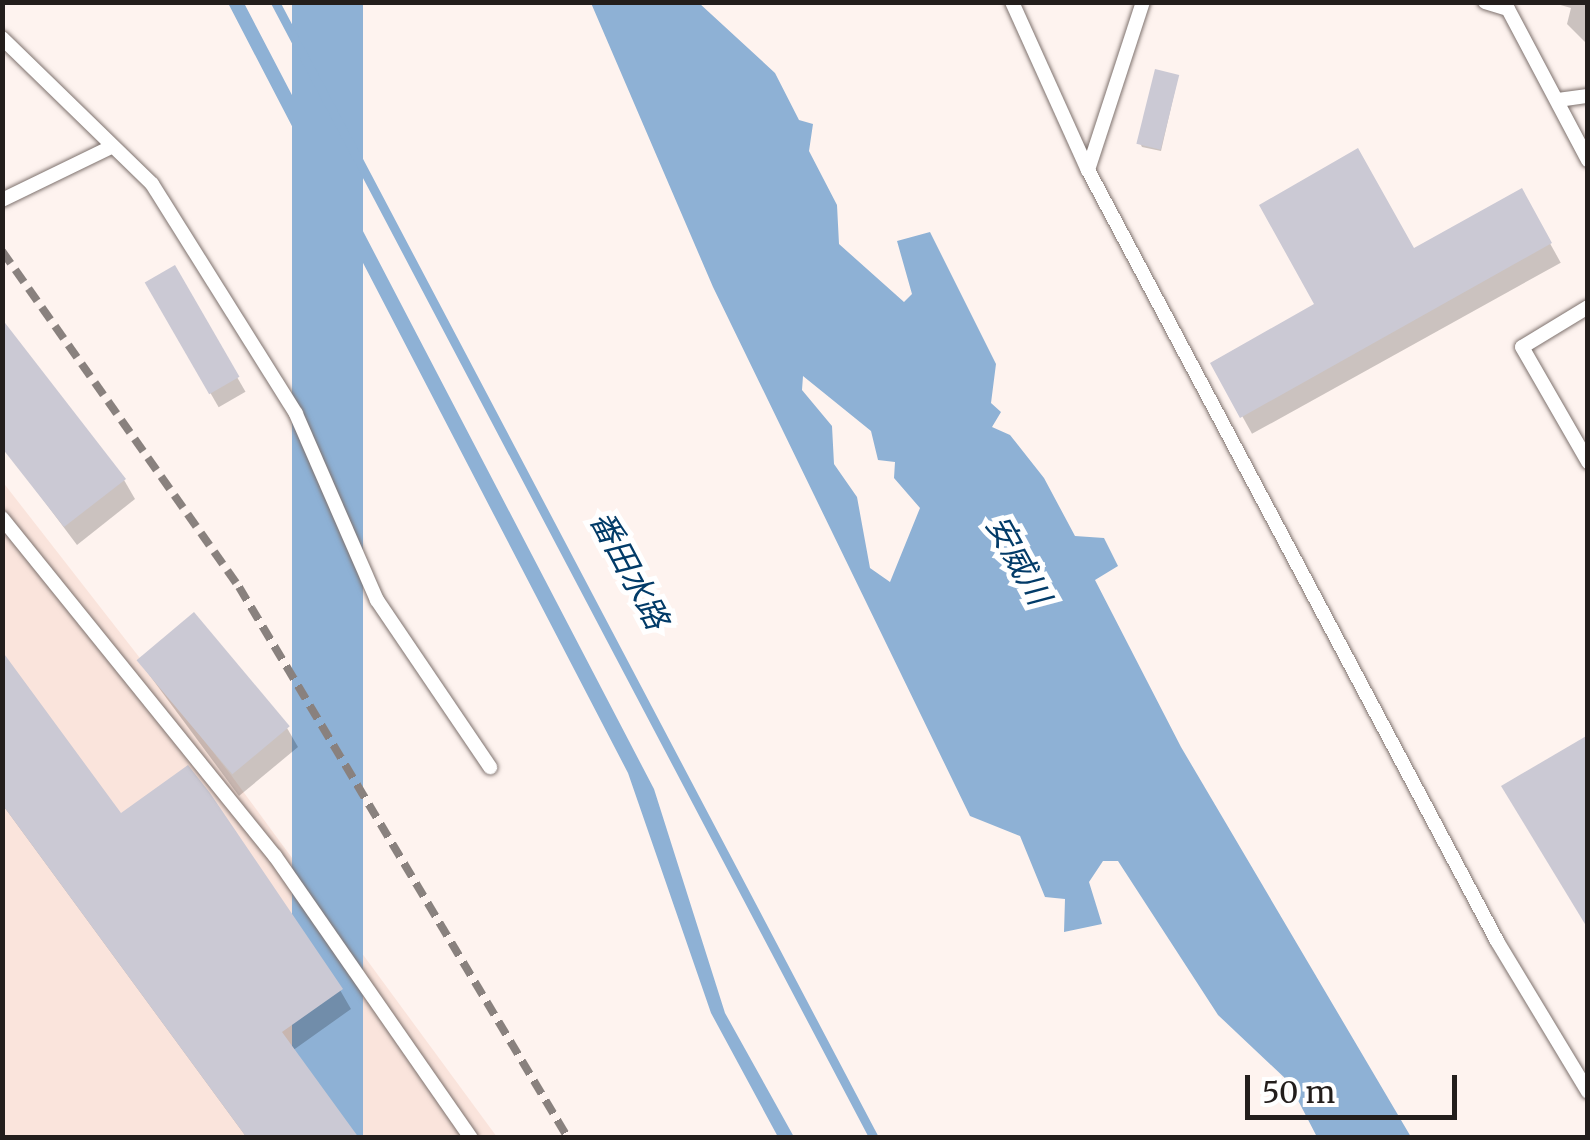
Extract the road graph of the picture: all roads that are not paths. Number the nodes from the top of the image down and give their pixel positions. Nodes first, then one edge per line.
1 (1012, 2) edge
2 (1143, 2) edge
3 (1485, 2) edge
4 (2, 38) edge
5 (1588, 96) edge
6 (1558, 100) junction
7 (113, 146) junction
8 (1588, 160) edge
9 (1088, 170) junction
10 (2, 200) edge
11 (1588, 307) edge
12 (1588, 462) edge
13 (2, 518) edge
14 (490, 767) dead end
15 (1588, 1092) edge
16 (471, 1138) edge

1 - 9 lane
2 - 9 lane
3 - 6 lane
4 - 7 lane
5 - 6 lane
6 - 8 lane
7 - 10 lane
7 - 14 lane
9 - 15 lane
11 - 12 lane
13 - 16 lane

